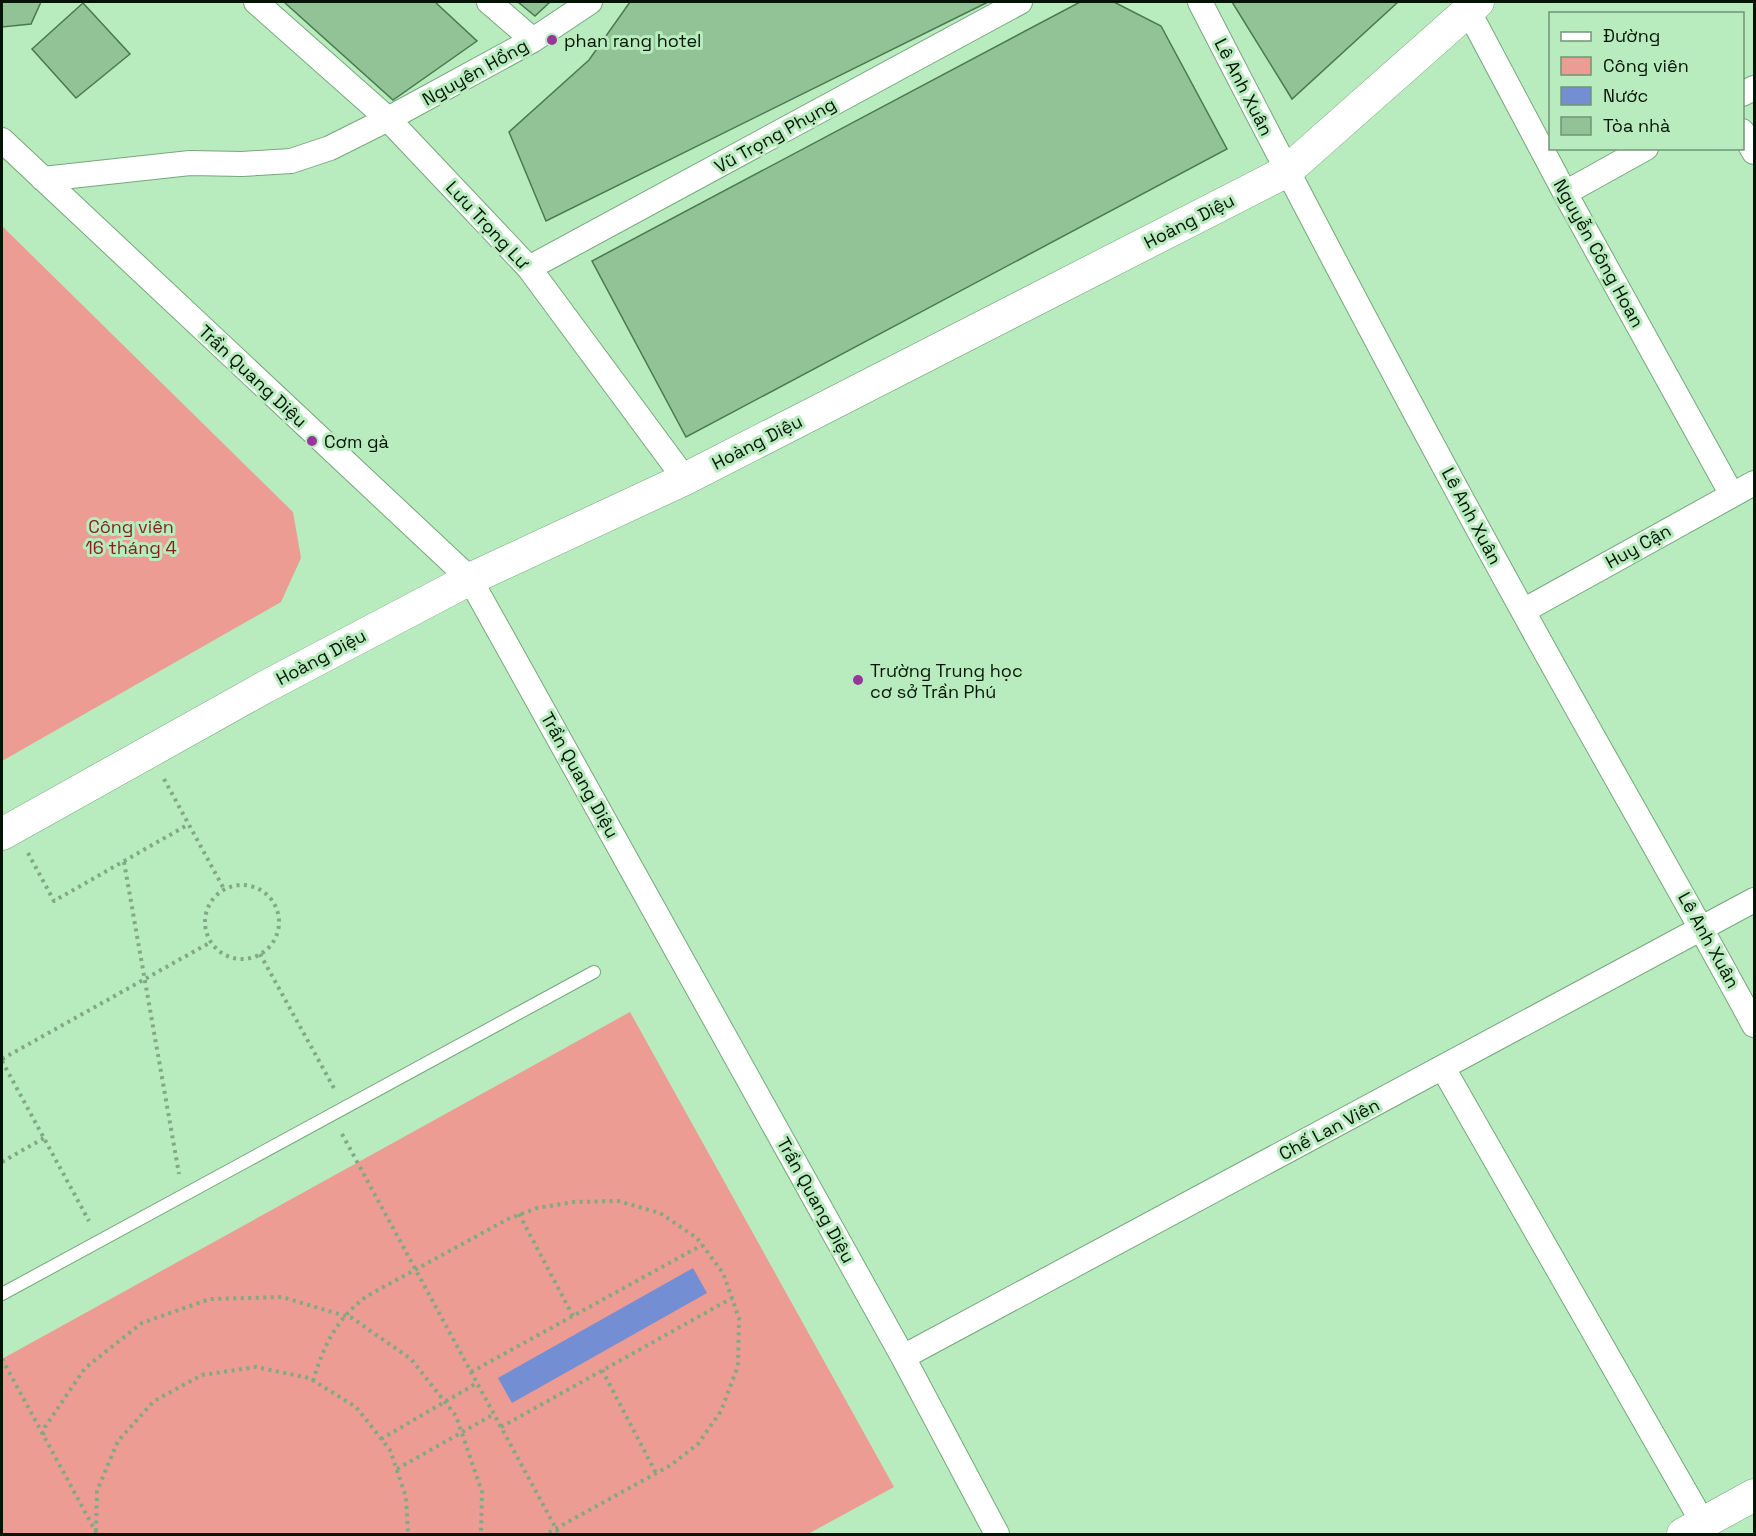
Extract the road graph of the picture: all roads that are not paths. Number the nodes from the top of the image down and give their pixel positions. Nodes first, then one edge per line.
1 (256, 2) edge
2 (489, 2) edge
3 (590, 2) edge
4 (1020, 2) edge
5 (1200, 2) edge
6 (1473, 6) edge
7 (533, 40) junction
8 (388, 119) junction
9 (1744, 133) edge
10 (2, 140) edge
11 (1642, 150) edge
12 (1755, 152) edge
13 (1287, 171) junction
14 (43, 179) junction
15 (1565, 194) junction
16 (529, 268) junction
17 (685, 479) junction
18 (1755, 483) edge
19 (1732, 495) junction
20 (470, 579) junction
21 (1523, 611) junction
22 (8, 831) edge
23 (1755, 900) edge
24 (1702, 928) junction
25 (594, 972) dead end
26 (1755, 1024) edge
27 (1443, 1068) junction
28 (2, 1294) edge
29 (903, 1357) junction
30 (1755, 1495) edge
31 (1693, 1529) edge
32 (997, 1534) edge

1 - 8 street, Lưu Trọng Lư
2 - 7 street
3 - 7 street, Nguyên Hồng
4 - 16 street, Vũ Trọng Phụng
5 - 13 street, Lê Anh Xuân
6 - 13 street, Hoàng Diệu
6 - 15 street, Nguyễn Công Hoan
7 - 8 street, Nguyên Hồng
8 - 14 street, Nguyên Hồng
8 - 16 street, Lưu Trọng Lư
9 - 12 street
10 - 14 street, Trần Quang Diệu
11 - 15 street
13 - 17 street, Hoàng Diệu
13 - 21 street, Lê Anh Xuân
14 - 20 street, Trần Quang Diệu
15 - 19 street, Nguyễn Công Hoan
16 - 17 street, Lưu Trọng Lư
17 - 20 street, Hoàng Diệu
18 - 19 street, Huy Cận
19 - 21 street, Huy Cận
20 - 22 street, Hoàng Diệu
20 - 29 street, Trần Quang Diệu
21 - 24 street, Lê Anh Xuân
23 - 24 street, Chế Lan Viên
24 - 26 street, Lê Anh Xuân
24 - 27 street, Chế Lan Viên
25 - 28 lane
27 - 29 street, Chế Lan Viên
27 - 31 street
29 - 32 street, Trần Quang Diệu
30 - 31 street

